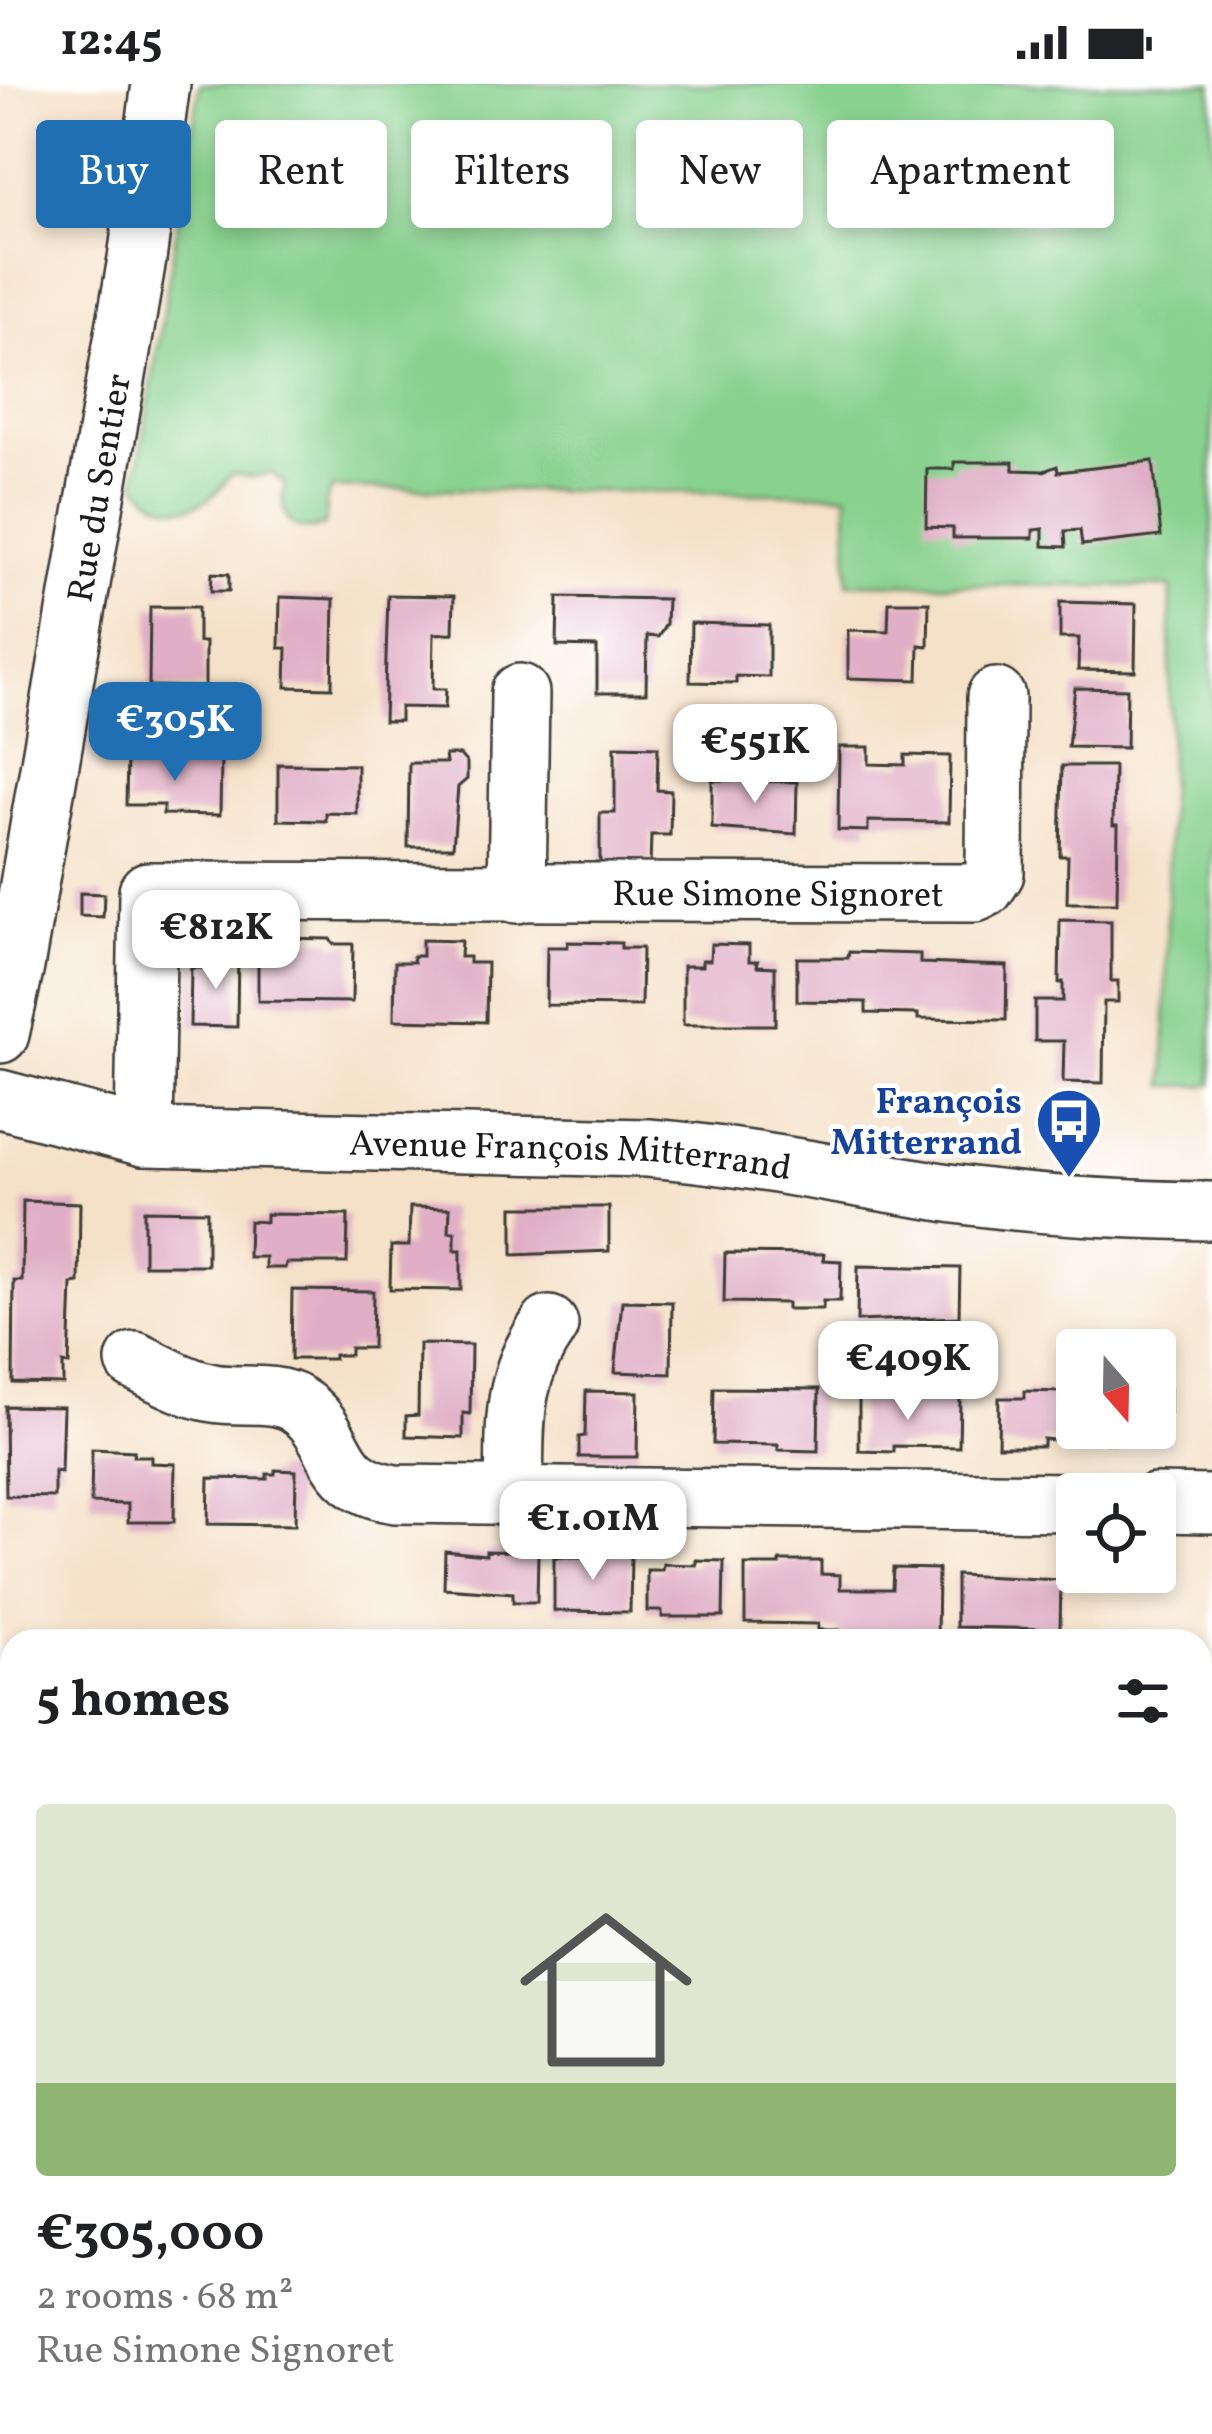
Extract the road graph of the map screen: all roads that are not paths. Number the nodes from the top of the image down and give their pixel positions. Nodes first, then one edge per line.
1 (161, 84) edge
2 (520, 693) dead end
3 (996, 697) dead end
4 (517, 894) junction
5 (0, 1034) edge
6 (0, 1099) edge
7 (144, 1137) junction
8 (1212, 1211) edge
9 (549, 1325) dead end
10 (135, 1361) dead end
11 (514, 1493) junction
12 (1056, 1502) edge
13 (1176, 1503) edge
14 (1212, 1504) edge

1 - 5 street, Rue du Sentier
2 - 4 street
3 - 4 street, Rue Simone Signoret
4 - 7 street, Rue Simone Signoret
6 - 7 street, Avenue François Mitterrand
7 - 8 street, Avenue François Mitterrand
9 - 11 street
10 - 11 street
11 - 12 street
13 - 14 street

